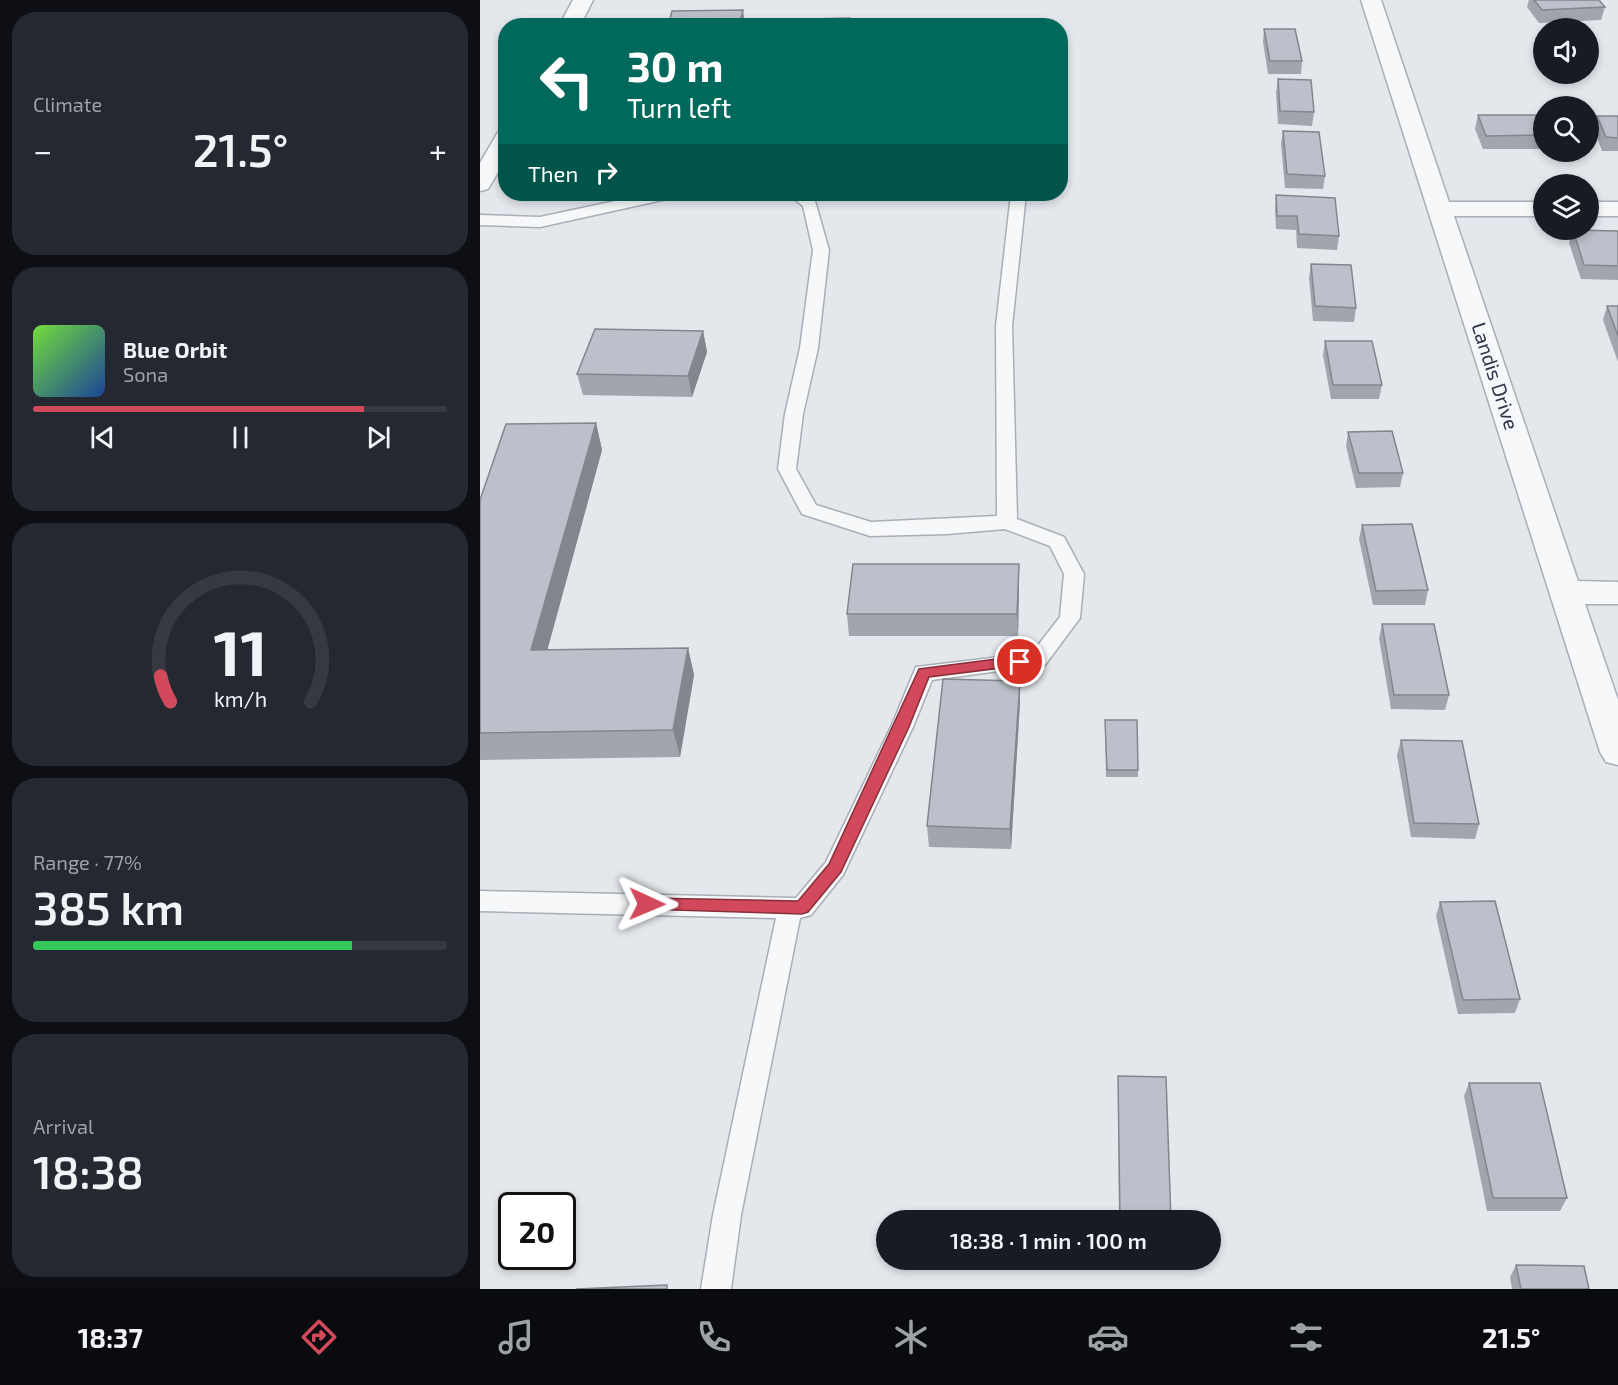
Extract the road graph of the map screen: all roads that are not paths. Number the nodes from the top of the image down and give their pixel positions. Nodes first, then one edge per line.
1 (583, 0) edge
2 (1371, 0) edge
3 (573, 18) edge
4 (498, 151) edge
5 (480, 184) edge
6 (606, 201) edge
7 (806, 201) edge
8 (1018, 201) edge
9 (1441, 209) junction
10 (1533, 209) edge
11 (1599, 209) edge
12 (1618, 209) edge
13 (480, 220) edge
14 (1007, 522) junction
15 (1566, 592) junction
16 (1618, 593) edge
17 (1618, 752) edge
18 (480, 901) edge
19 (790, 907) junction
20 (716, 1289) edge

1 - 3 street
2 - 9 street, Landis Drive
4 - 5 street
6 - 13 lane
7 - 14 lane
8 - 14 lane
9 - 10 street
9 - 15 street, Landis Drive
11 - 12 street
14 - 19 lane
15 - 16 street
15 - 17 street, Landis Drive
18 - 19 lane
19 - 20 lane

